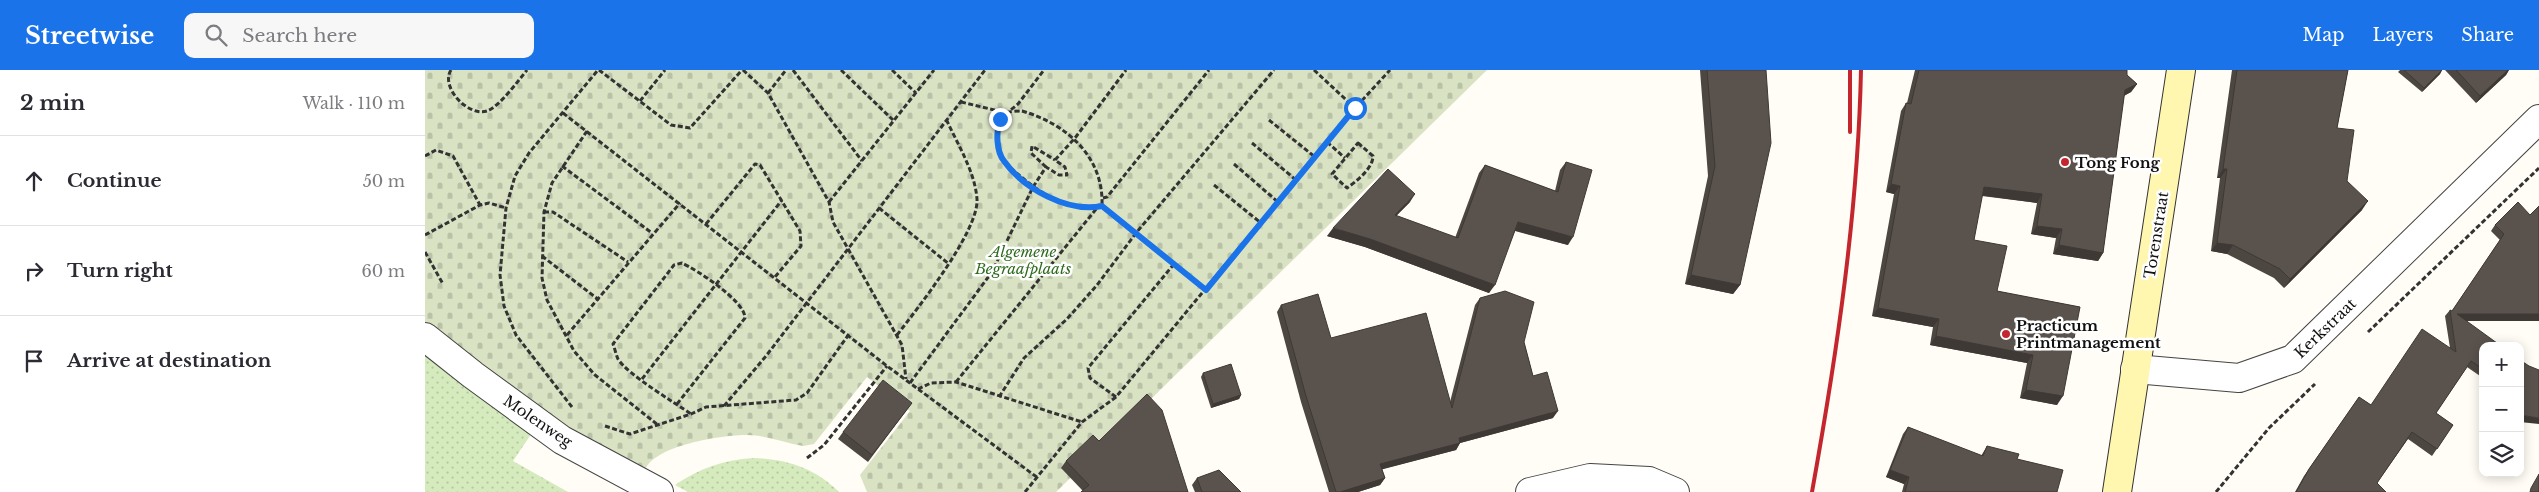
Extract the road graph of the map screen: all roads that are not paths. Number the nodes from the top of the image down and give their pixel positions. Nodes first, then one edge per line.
1 (2181, 70) edge
2 (2539, 119) edge
3 (425, 337) edge
4 (2135, 370) junction
5 (659, 492) edge
6 (1530, 492) edge
7 (1675, 492) edge
8 (2117, 492) edge

1 - 4 main road, Torenstraat
2 - 4 street, Kerkstraat
3 - 5 street, Molenweg
4 - 8 main road
6 - 7 street

